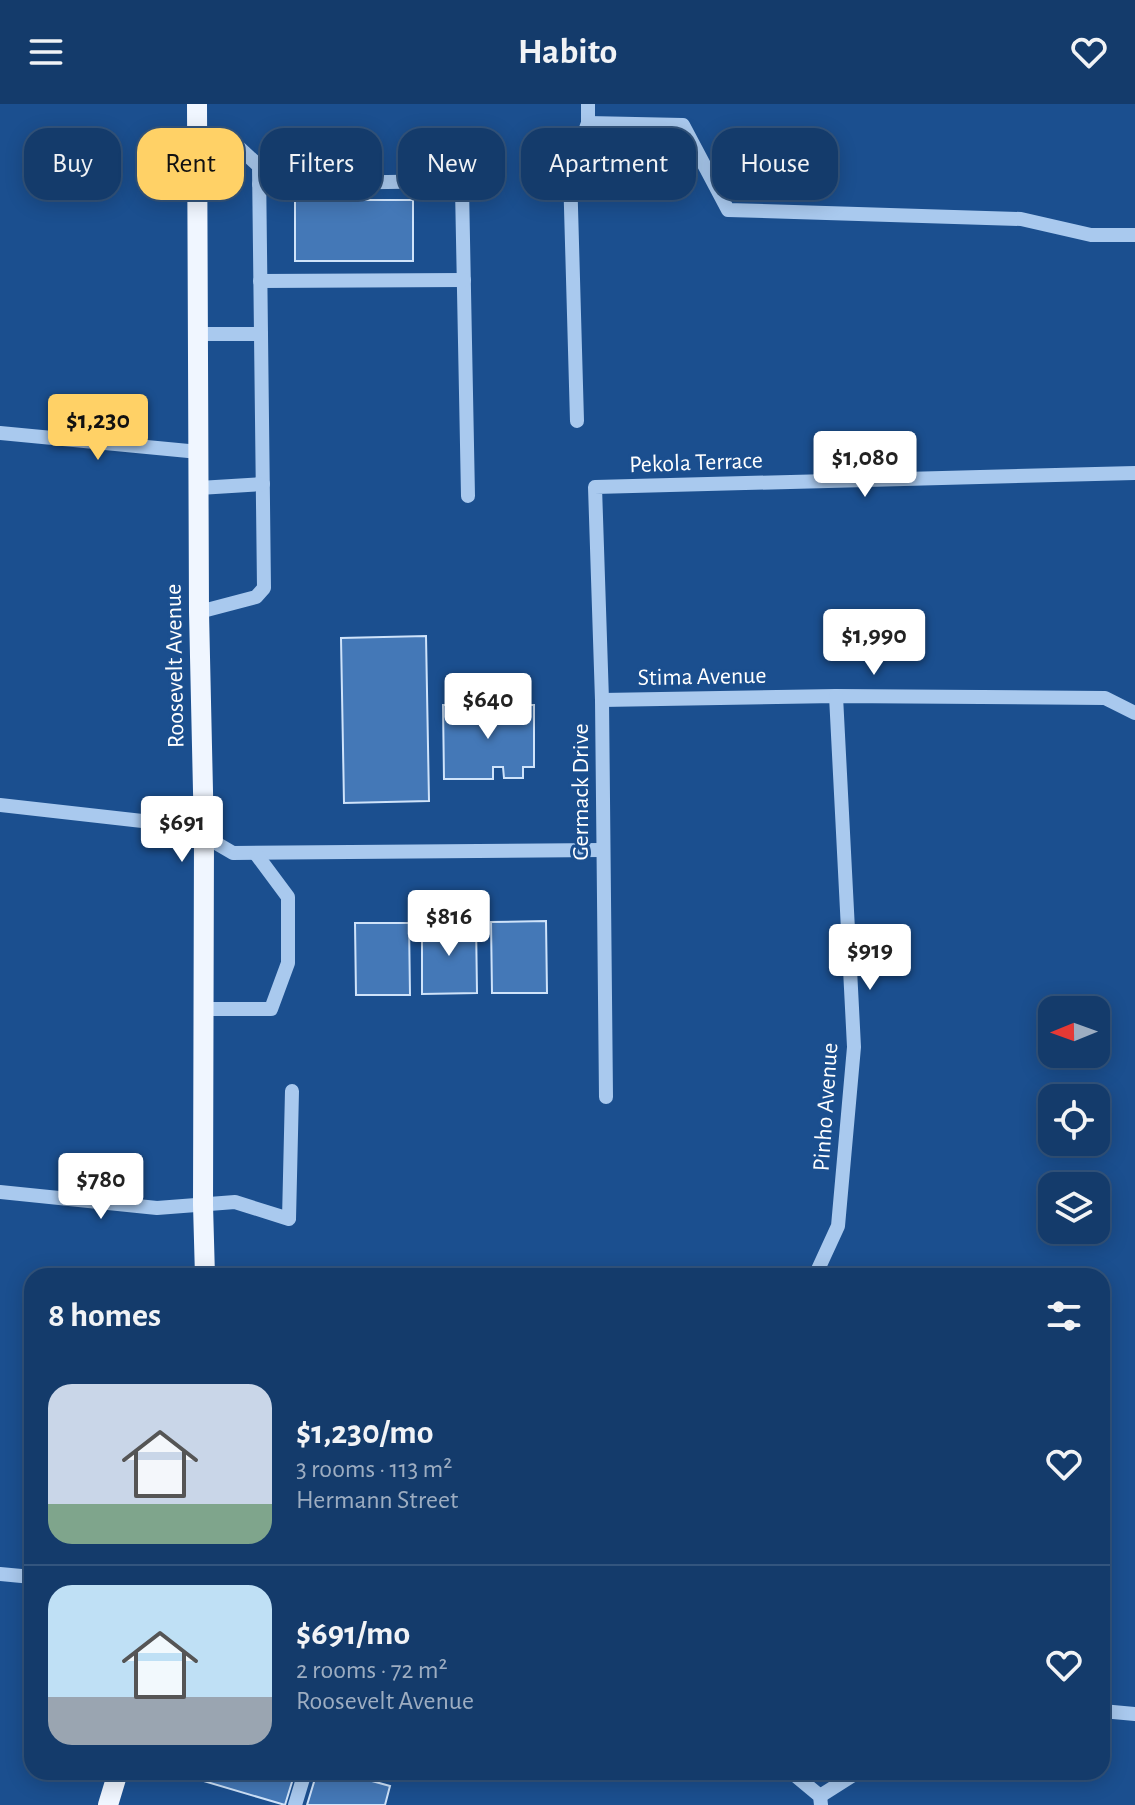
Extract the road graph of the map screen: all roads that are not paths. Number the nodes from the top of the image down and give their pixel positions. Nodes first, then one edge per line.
1 (197, 104) edge
2 (588, 104) edge
3 (588, 123) junction
4 (198, 128) edge
5 (244, 152) edge
6 (259, 184) junction
7 (198, 200) edge
8 (1135, 235) edge
9 (464, 280) junction
10 (260, 281) junction
11 (198, 334) junction
12 (261, 334) junction
13 (577, 421) dead end
14 (0, 433) edge
15 (199, 452) junction
16 (1135, 473) edge
17 (263, 484) junction
18 (595, 487) joint
19 (199, 488) junction
20 (468, 496) dead end
21 (199, 612) junction
22 (836, 696) junction
23 (602, 700) junction
24 (1135, 713) edge
25 (0, 805) edge
26 (204, 836) junction
27 (602, 850) junction
28 (256, 854) junction
29 (204, 1009) junction
30 (292, 1091) dead end
31 (606, 1097) dead end
32 (0, 1192) edge
33 (203, 1205) junction
34 (205, 1268) edge
35 (819, 1268) edge
36 (0, 1574) edge
37 (24, 1576) edge
38 (1110, 1712) edge
39 (1135, 1714) edge
40 (116, 1780) edge
41 (303, 1780) edge
42 (800, 1780) edge
43 (847, 1780) edge
44 (821, 1800) edge
45 (108, 1805) edge
46 (295, 1805) edge

1 - 4 main road, Roosevelt Avenue
2 - 3 street
3 - 8 street
3 - 13 street
5 - 6 street
6 - 9 street
6 - 10 street
7 - 11 main road, Roosevelt Avenue
9 - 10 street
9 - 20 street
10 - 12 street
11 - 12 street
11 - 15 main road, Roosevelt Avenue
12 - 17 street
14 - 15 street
15 - 19 main road, Roosevelt Avenue
16 - 18 street, Pekola Terrace
17 - 19 street
17 - 21 street
18 - 23 street, Germack Drive
19 - 21 main road, Roosevelt Avenue
21 - 26 main road, Roosevelt Avenue
22 - 23 street, Stima Avenue
22 - 24 street, Stima Avenue
22 - 35 street, Pinho Avenue
23 - 27 street, Germack Drive
25 - 26 street
26 - 28 street
26 - 29 main road, Roosevelt Avenue
27 - 28 street
27 - 31 street, Germack Drive
28 - 29 street
29 - 33 main road, Roosevelt Avenue
30 - 33 street
32 - 33 street
33 - 34 main road, Roosevelt Avenue
36 - 37 street
38 - 39 street
40 - 45 main road
41 - 46 street
42 - 44 street
43 - 44 street

